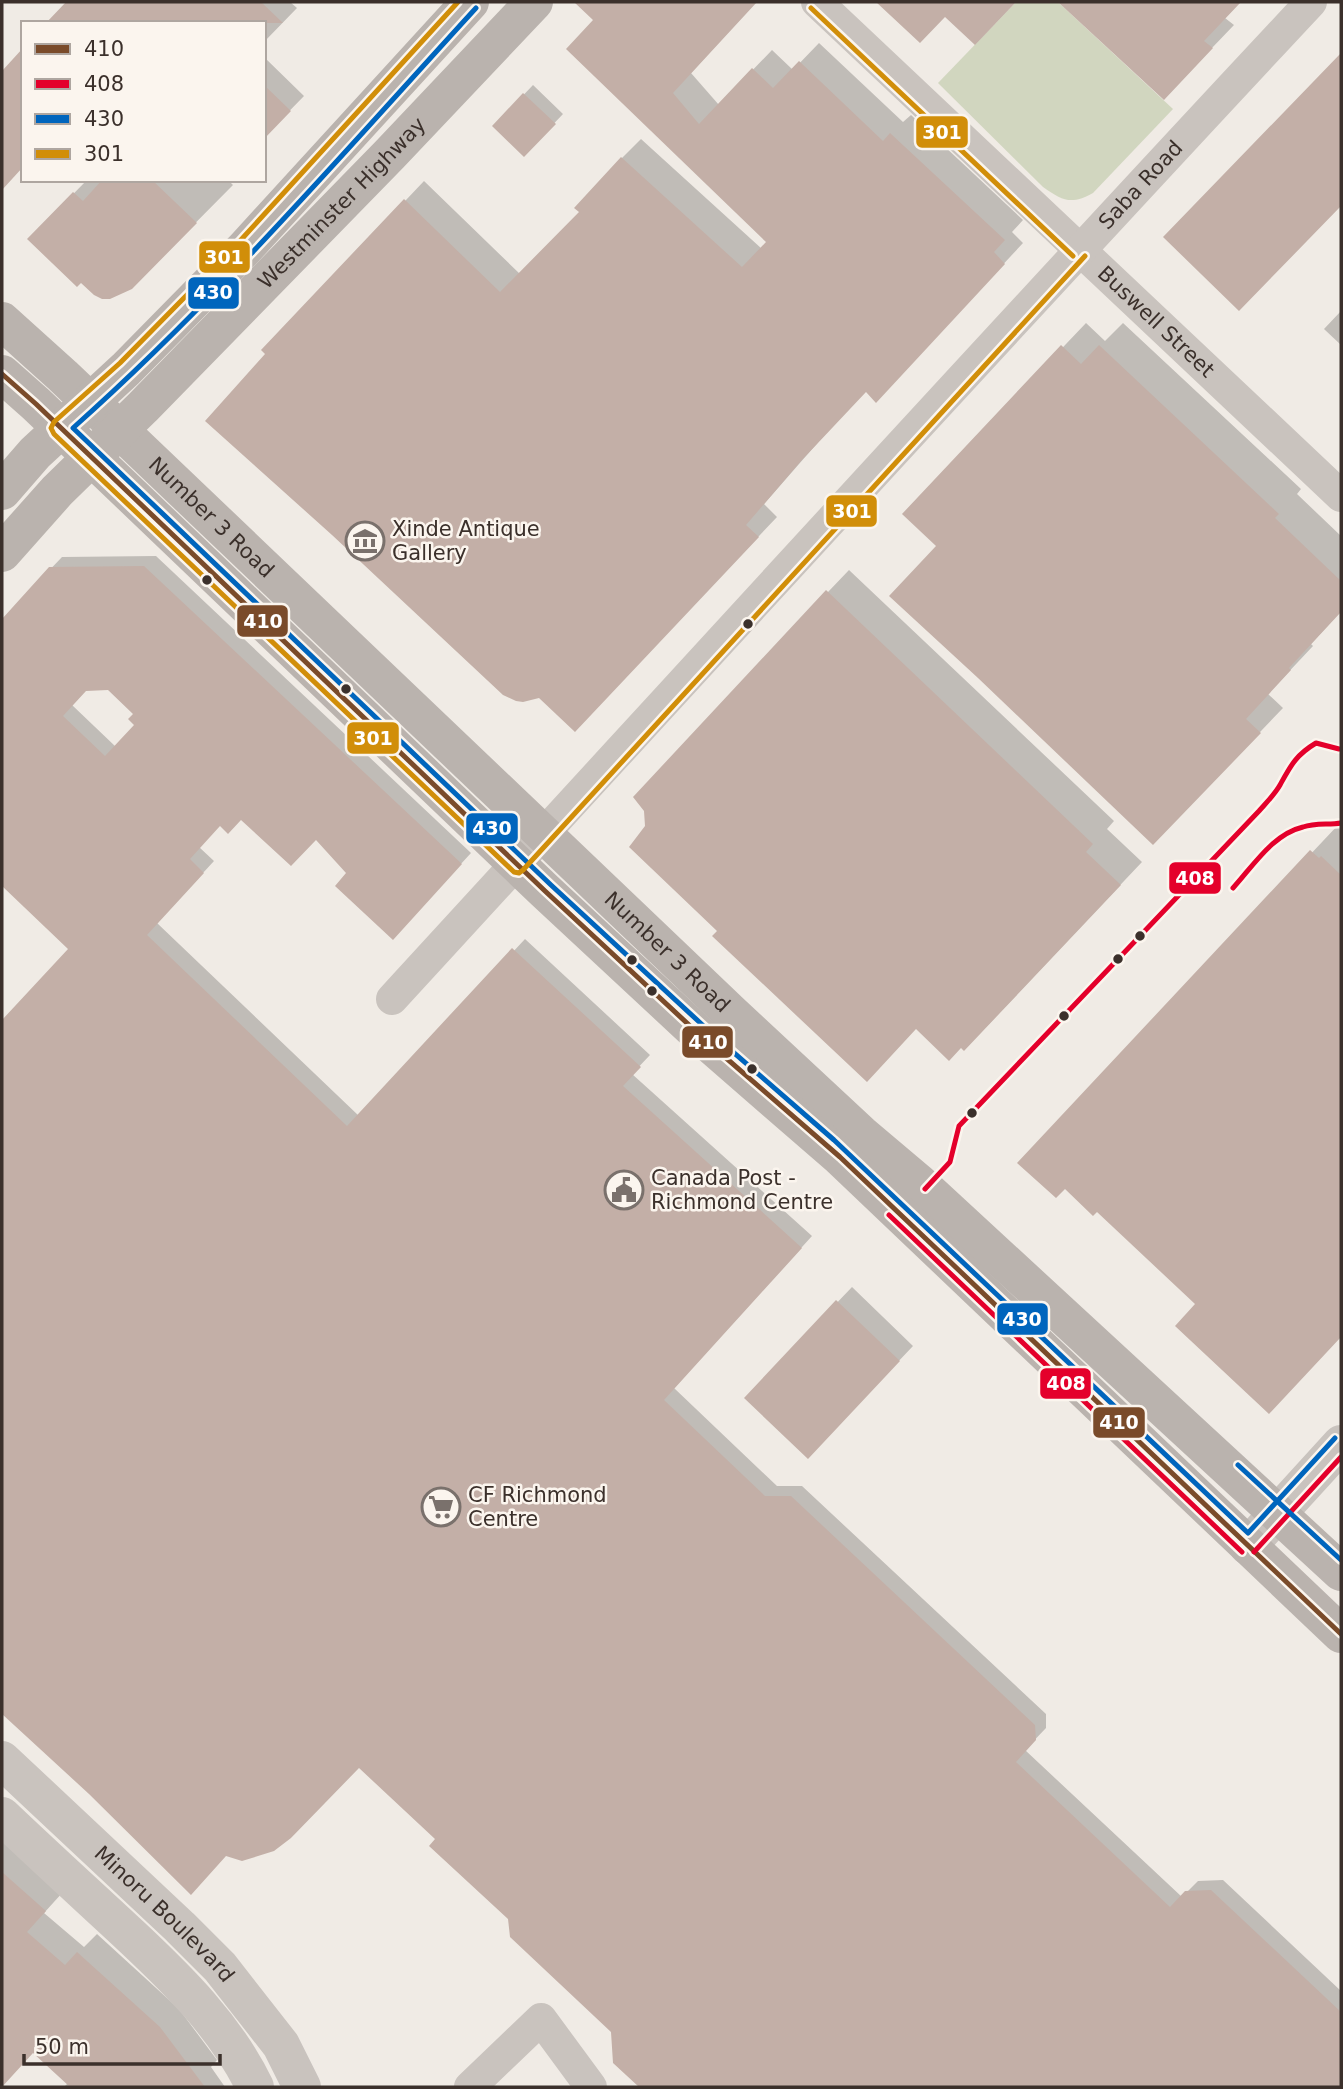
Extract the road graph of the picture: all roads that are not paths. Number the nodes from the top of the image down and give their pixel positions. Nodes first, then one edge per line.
1 (470, 2) edge
2 (534, 2) edge
3 (817, 2) edge
4 (1311, 2) edge
5 (1079, 250) junction
6 (2, 321) edge
7 (2, 374) edge
8 (89, 402) junction
9 (60, 428) junction
10 (119, 431) junction
11 (90, 456) junction
12 (2, 491) edge
13 (1341, 496) edge
14 (2, 553) edge
15 (545, 834) junction
16 (517, 864) junction
17 (392, 999) dead end
18 (1341, 1444) edge
19 (1277, 1513) junction
20 (1248, 1546) junction
21 (1341, 1573) edge
22 (1341, 1634) edge
23 (2, 1760) edge
24 (2, 1816) edge
25 (255, 2087) edge
26 (302, 2087) edge
27 (470, 2087) edge
28 (591, 2087) edge

1 - 8 main road, Westminster Highway
2 - 10 main road, Westminster Highway
3 - 5 street, Buswell Street
4 - 5 street, Saba Road
5 - 13 street, Buswell Street
5 - 15 street, Saba Road
6 - 8 main road, Number 3 Road
7 - 9 main road, Number 3 Road
8 - 9 main road, Westminster Highway
8 - 10 main road, Number 3 Road
9 - 11 main road, Number 3 Road
9 - 12 main road, Westminster Highway
10 - 11 main road, Westminster Highway
10 - 15 main road, Number 3 Road
11 - 14 main road, Westminster Highway
11 - 16 main road, Number 3 Road
15 - 16 street, Saba Road
15 - 19 main road, Number 3 Road
16 - 17 street, Saba Road
16 - 20 main road, Number 3 Road
18 - 19 street
19 - 20 street
19 - 21 main road, Number 3 Road
20 - 22 main road, Number 3 Road
23 - 26 street, Minoru Boulevard
24 - 25 street, Minoru Boulevard
27 - 28 street

